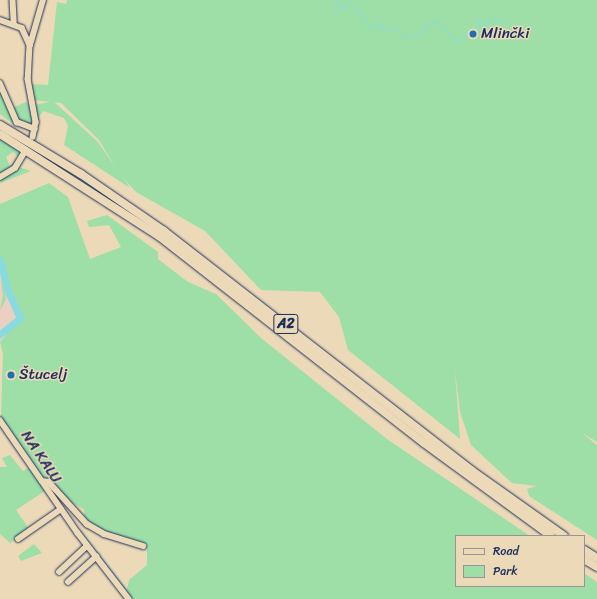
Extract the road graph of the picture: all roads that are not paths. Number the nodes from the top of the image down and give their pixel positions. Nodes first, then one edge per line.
1 (13, 0) edge
2 (43, 0) edge
3 (0, 20) edge
4 (14, 22) junction
5 (30, 46) junction
6 (0, 83) edge
7 (0, 125) edge
8 (35, 129) junction
9 (0, 134) edge
10 (33, 137) dead end
11 (24, 153) dead end
12 (0, 177) edge
13 (0, 420) edge
14 (42, 480) junction
15 (61, 509) junction
16 (550, 535) edge
17 (563, 535) edge
18 (18, 540) dead end
19 (87, 546) junction
20 (143, 546) dead end
21 (585, 551) edge
22 (96, 557) junction
23 (597, 558) edge
24 (585, 560) edge
25 (597, 567) edge
26 (59, 572) dead end
27 (68, 582) dead end
28 (129, 599) edge

1 - 4 street
2 - 5 street
3 - 4 street
4 - 5 street
5 - 8 street
6 - 8 street
7 - 17 highway, A2
8 - 10 street
9 - 16 highway, A2
11 - 12 street
13 - 14 street, NA KALU
14 - 15 street, NA KALU
14 - 20 street
15 - 18 street
15 - 19 street, NA KALU
19 - 22 street, NA KALU
19 - 26 street
21 - 23 highway
22 - 27 street
22 - 28 street, NA KALU
24 - 25 highway

